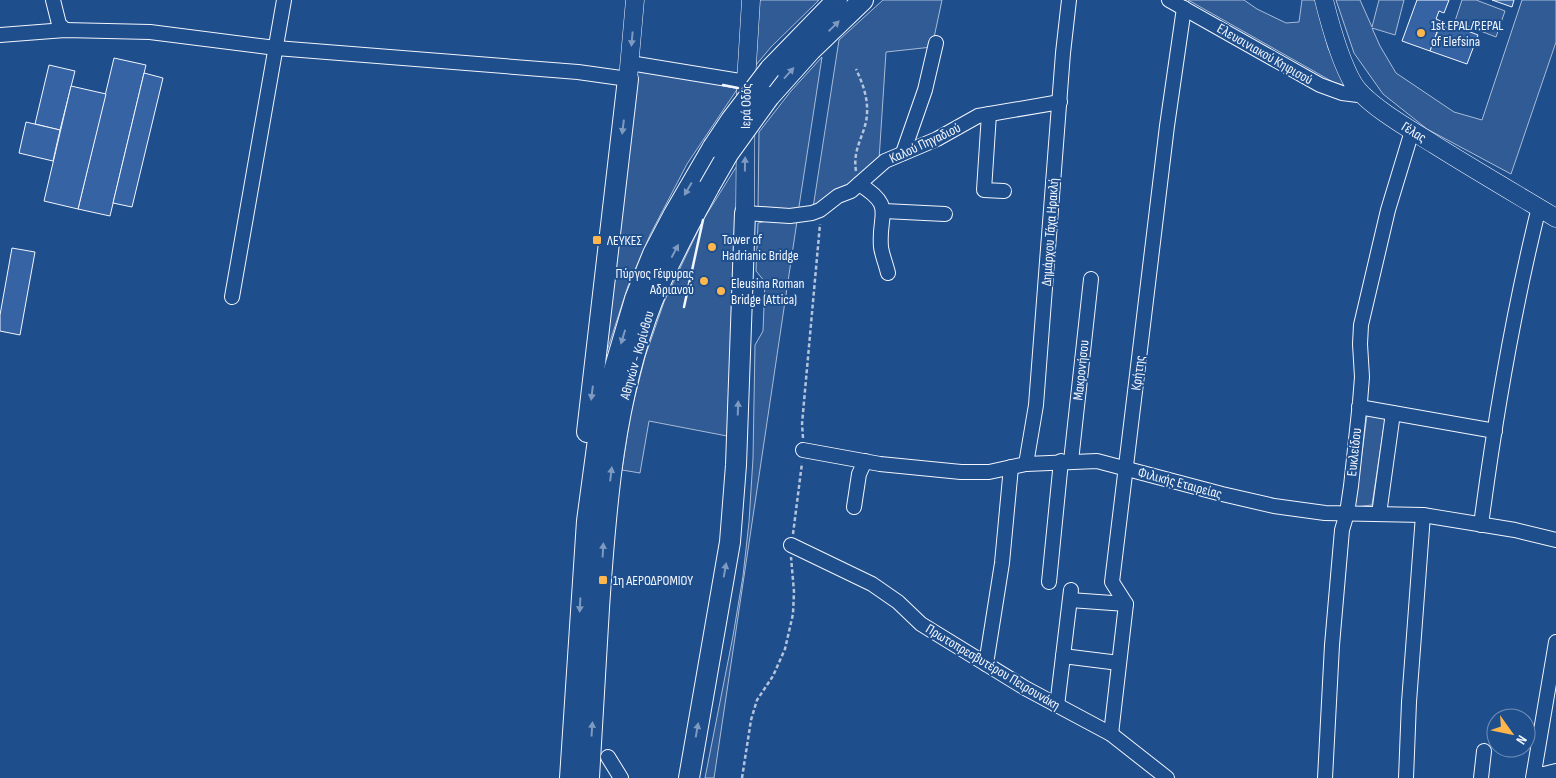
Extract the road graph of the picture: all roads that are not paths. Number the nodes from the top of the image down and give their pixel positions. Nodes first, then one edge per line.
1 (53, 0) edge
2 (284, 0) edge
3 (635, 0) edge
4 (751, 0) edge
5 (837, 0) edge
6 (1069, 0) edge
7 (1169, 0) edge
8 (1324, 0) edge
9 (861, 1) edge
10 (1184, 8) junction
11 (65, 30) junction
12 (0, 35) edge
13 (936, 43) dead end
14 (276, 48) junction
15 (629, 71) junction
16 (746, 82) junction
17 (1366, 96) junction
18 (1060, 102) junction
19 (989, 114) junction
20 (1412, 131) junction
21 (904, 154) junction
22 (859, 184) junction
23 (1004, 191) dead end
24 (1538, 208) junction
25 (884, 211) junction
26 (745, 213) junction
27 (946, 214) dead end
28 (1556, 218) edge
29 (888, 273) dead end
30 (1091, 279) dead end
31 (232, 297) dead end
32 (1359, 406) junction
33 (1393, 413) junction
34 (1494, 431) junction
35 (803, 450) road end
36 (865, 461) junction
37 (1066, 461) junction
38 (1026, 464) junction
39 (1011, 467) junction
40 (1127, 468) junction
41 (854, 507) dead end
42 (1347, 513) junction
43 (1379, 514) junction
44 (1424, 515) junction
45 (587, 521) junction
46 (1481, 525) junction
47 (1556, 540) edge
48 (791, 545) road end
49 (1049, 582) dead end
50 (1126, 604) junction
51 (1556, 642) edge
52 (1064, 656) junction
53 (1119, 662) junction
54 (986, 664) junction
55 (1057, 706) junction
56 (1111, 734) junction
57 (1484, 751) dead end
58 (608, 757) dead end
59 (1556, 771) edge
60 (1533, 776) edge
61 (570, 778) edge
62 (589, 778) edge
63 (621, 778) edge
64 (689, 778) edge
65 (1167, 778) edge
66 (1325, 778) edge
67 (1406, 778) edge
68 (1481, 778) edge

1 - 11 street
2 - 14 street
3 -> 15 main road
4 - 16 main road, Ιερά Οδός
5 -> 45 highway, Αθηνών - Κορίνθου, bridge
6 - 18 street, Δημάρχου Τάχα Ηρακλή
7 - 10 street, Ελευσινιακού Κηφισού
8 - 17 main road, Γέλας
62 -> 9 highway, Αθηνών - Κορίνθου, bridge
10 - 17 street, Ελευσινιακού Κηφισού
10 - 40 street, Κρήτης
11 - 12 street
11 - 14 street
13 - 21 street
14 - 15 street
14 - 31 street
15 - 16 street
15 -> 45 highway
26 -> 16 main road, Ιερά Οδός
17 - 20 main road, Γέλας
18 - 19 street, Καλού Πηγαδιού
18 - 38 street, Δημάρχου Τάχα Ηρακλή
19 - 21 street, Καλού Πηγαδιού
19 - 23 street
20 - 24 main road, Γέλας
20 - 32 street, Ευκλείδου
21 - 22 street, Καλού Πηγαδιού
22 - 25 street
22 - 26 street, Καλού Πηγαδιού
24 - 28 main road, Γέλας
24 - 34 street
25 - 27 street
25 - 29 street
64 -> 26 highway
30 - 37 street, Μακρονήσου
32 - 33 street
32 - 42 street, Ευκλείδου
33 - 34 street
33 - 43 street
34 - 46 street
35 - 36 street, Φιλικής Εταιρείας
36 - 39 street, Φιλικής Εταιρείας
36 - 41 street
37 - 38 street, Φιλικής Εταιρείας
37 - 40 street, Φιλικής Εταιρείας
37 - 49 street, Μακρονήσου
38 - 39 street, Φιλικής Εταιρείας
39 - 54 street
40 - 42 street, Φιλικής Εταιρείας
40 - 50 street, Κρήτης
42 - 43 street, Φιλικής Εταιρείας
42 - 66 street, Ευκλείδου
43 - 44 street, Φιλικής Εταιρείας
44 - 46 street, Φιλικής Εταιρείας
44 - 67 street
45 -> 61 highway, Αθηνών - Κορίνθου
46 - 47 street, Φιλικής Εταιρείας
48 - 54 street, Πρωτοπρεσβυτέρου Πειρουνάκη
50 - 52 street
50 - 53 street
51 - 60 street
52 - 53 street
52 - 55 street
53 - 56 street
54 - 55 street, Πρωτοπρεσβυτέρου Πειρουνάκη
55 - 56 street, Πρωτοπρεσβυτέρου Πειρουνάκη
56 - 65 street, Πρωτοπρεσβυτέρου Πειρουνάκη
57 - 68 street
58 - 63 street
59 - 60 street

